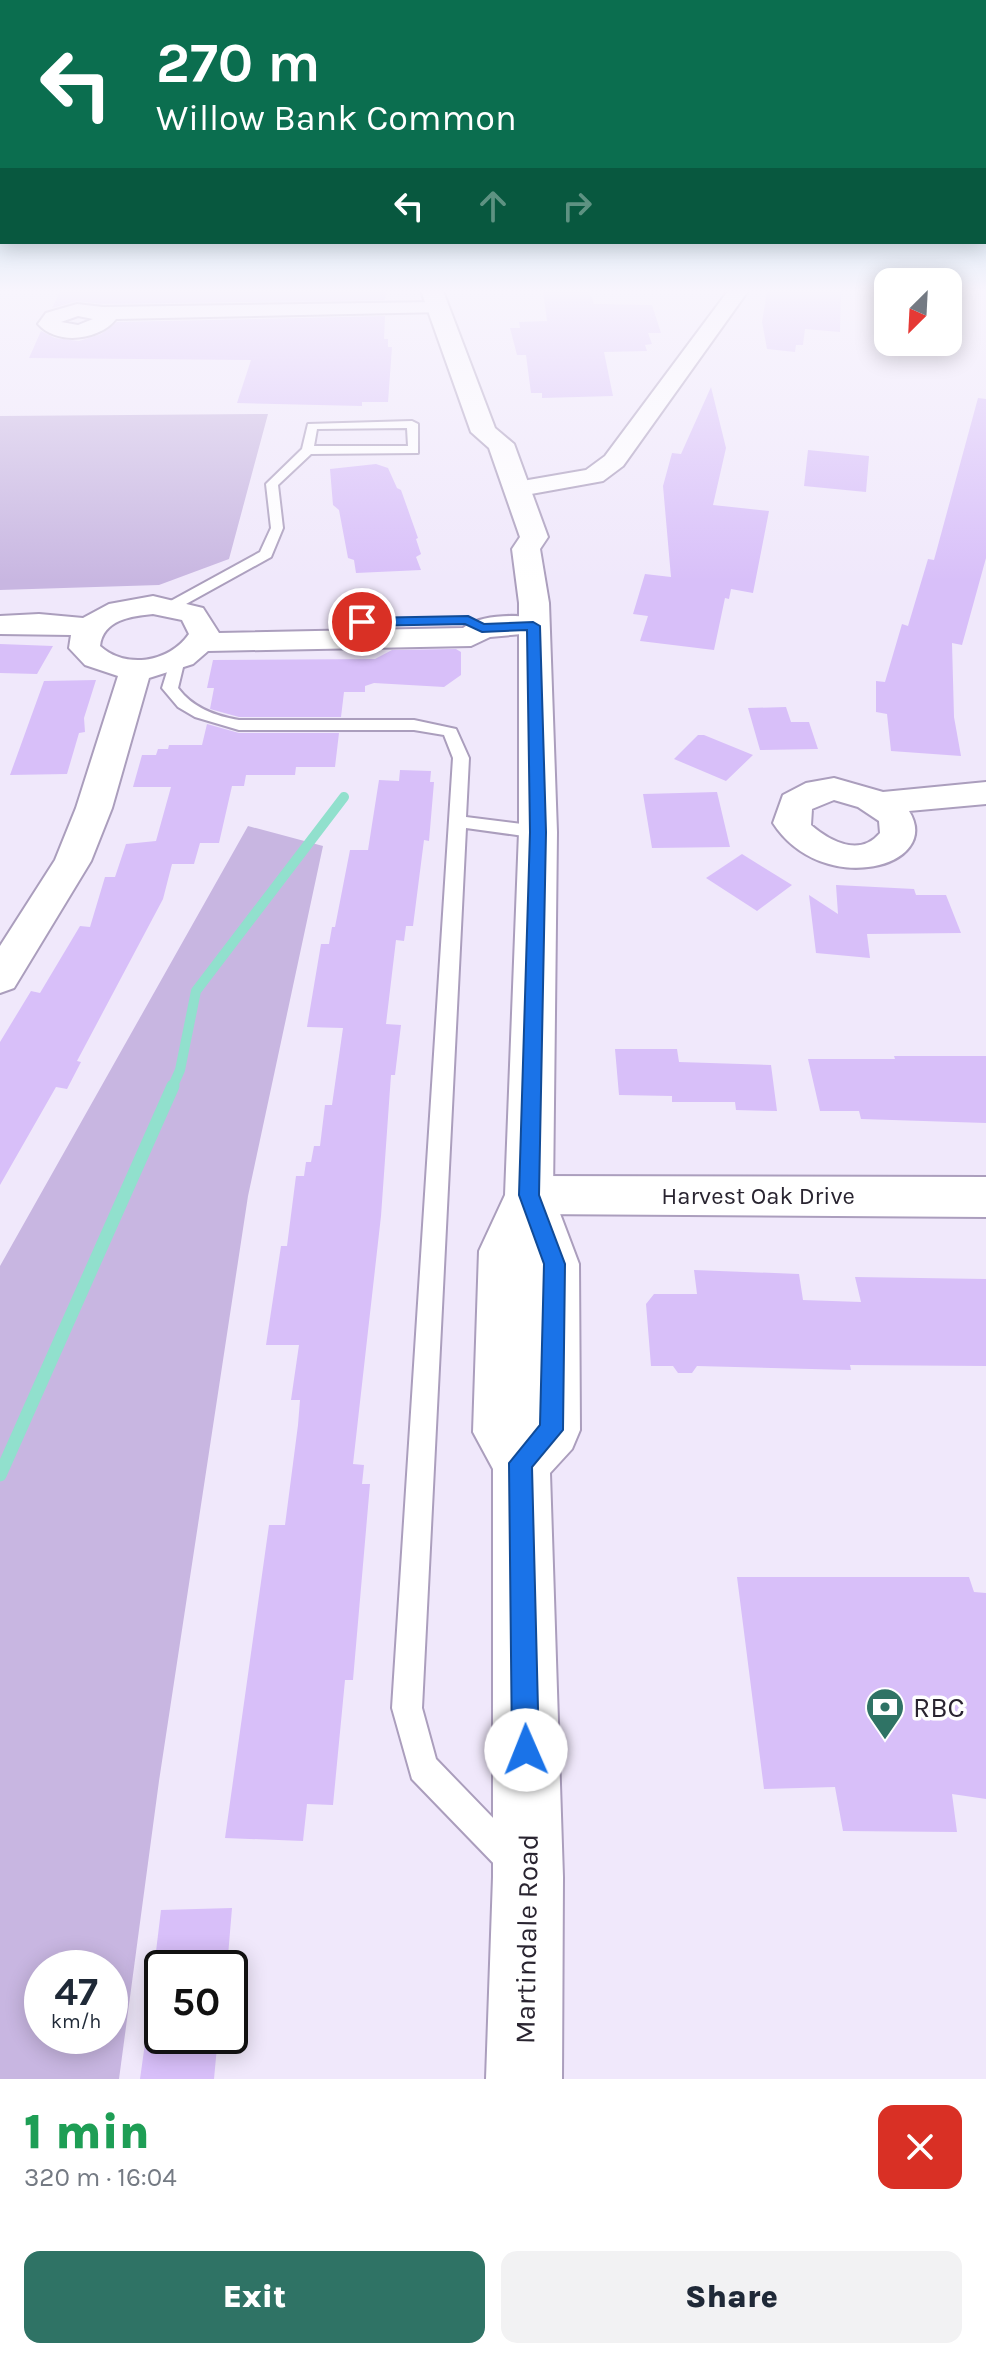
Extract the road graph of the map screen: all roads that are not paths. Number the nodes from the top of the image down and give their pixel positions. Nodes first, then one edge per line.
1 (467, 388) edge
2 (667, 388) edge
3 (484, 432) junction
4 (308, 450) junction
5 (520, 488) junction
6 (526, 549) junction
7 (172, 606) junction
8 (0, 625) edge
9 (533, 626) junction
10 (89, 628) junction
11 (194, 642) junction
12 (136, 669) junction
13 (986, 793) edge
14 (881, 803) dead end
15 (457, 821) junction
16 (538, 832) junction
17 (0, 978) edge
18 (529, 1195) junction
19 (986, 1197) edge
20 (528, 1877) junction
21 (524, 2079) edge

1 - 3 main road, Martindale Road
2 - 5 street
3 - 5 main road, Martindale Road
3 - 6 main road, Martindale Road
4 - 4 lane
4 - 7 lane
5 - 6 main road, Martindale Road
6 - 9 main road, Martindale Road
7 - 10 street
7 - 11 street
8 - 10 street
9 - 11 street
9 - 16 main road, Martindale Road
10 - 12 street
11 - 12 street
11 - 15 lane
12 - 17 street
13 - 14 street
15 - 16 lane
15 - 20 lane
16 - 18 main road, Martindale Road
18 - 19 street, Harvest Oak Drive
18 - 20 main road, Martindale Road
20 - 21 main road, Martindale Road

